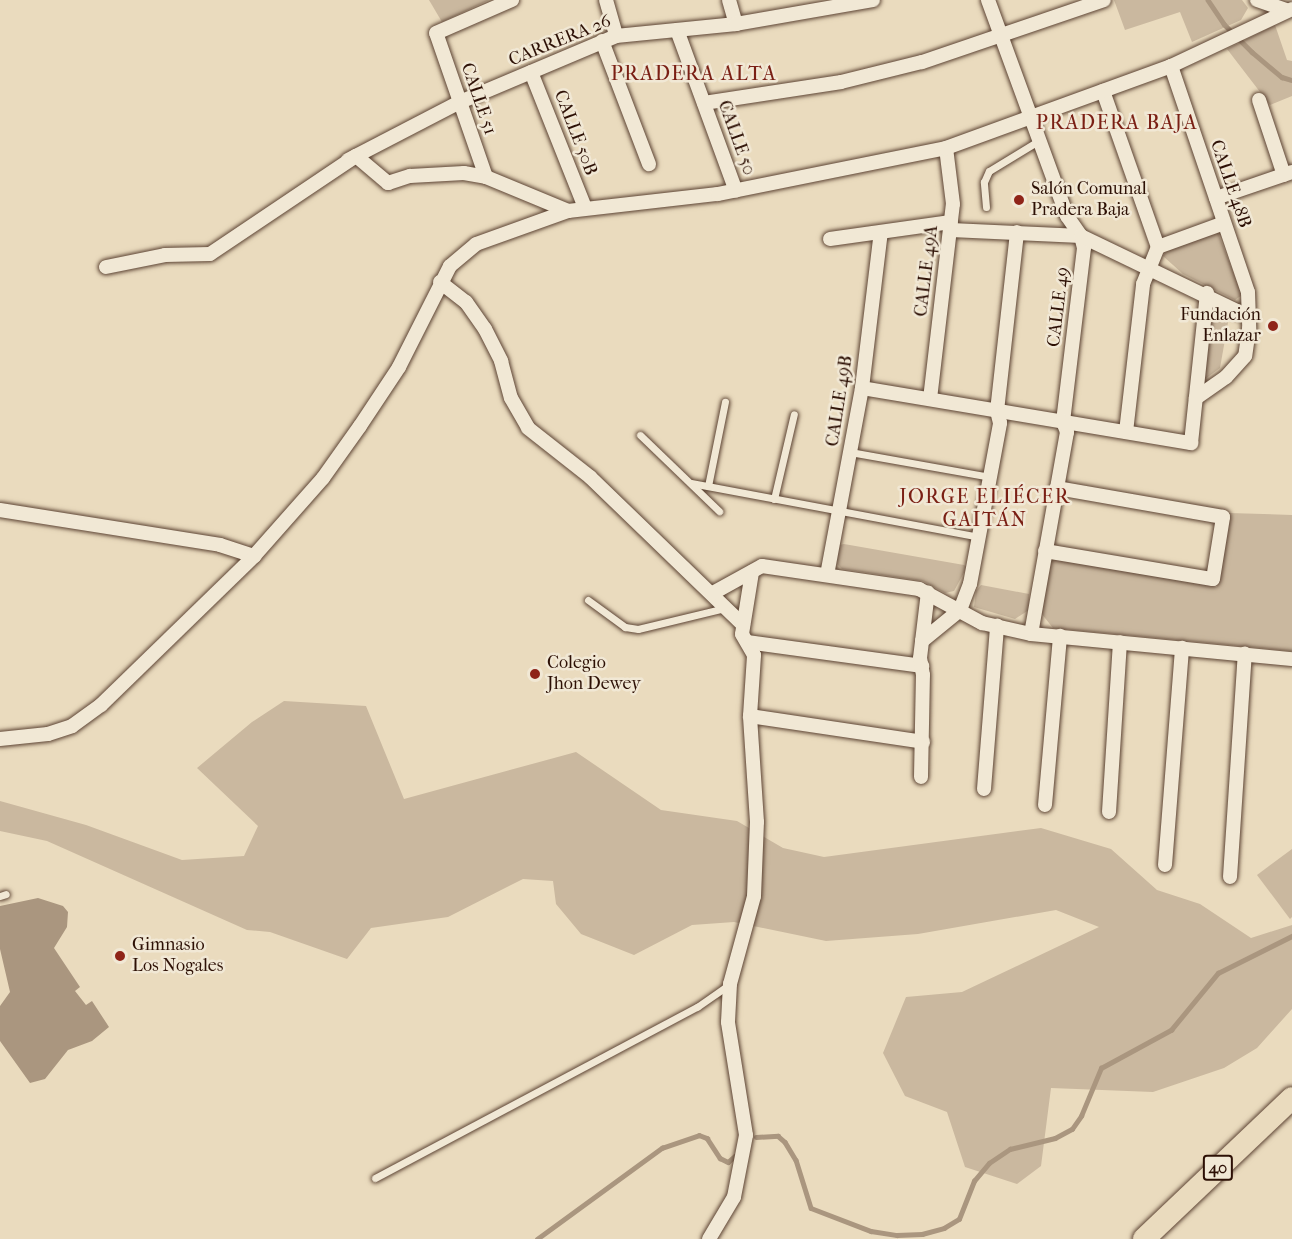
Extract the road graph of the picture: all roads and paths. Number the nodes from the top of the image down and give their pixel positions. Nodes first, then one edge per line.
1 (512, 0) edge
2 (606, 0) edge
3 (729, 0) edge
4 (873, 0) edge
5 (988, 0) edge
6 (1104, 0) edge
7 (1257, 0) edge
8 (805, 6) edge
9 (1289, 9) edge
10 (736, 24) junction
11 (677, 30) junction
12 (616, 36) junction
13 (1002, 37) junction
14 (602, 41) junction
15 (1171, 66) junction
16 (531, 72) junction
17 (1103, 91) junction
18 (1259, 100) dead end
19 (460, 102) junction
20 (704, 103) junction
21 (1031, 115) junction
22 (1040, 140) junction
23 (946, 148) junction
24 (348, 160) junction
25 (649, 164) dead end
26 (1288, 174) edge
27 (486, 177) junction
28 (736, 191) junction
29 (1216, 198) junction
30 (986, 207) dead end
31 (585, 208) junction
32 (568, 211) junction
33 (1224, 223) junction
34 (951, 226) junction
35 (881, 232) junction
36 (1017, 232) junction
37 (1081, 236) junction
38 (830, 239) dead end
39 (1158, 247) junction
40 (1149, 266) junction
41 (106, 267) dead end
42 (440, 282) junction
43 (1207, 294) junction
44 (1247, 316) junction
45 (862, 388) junction
46 (1196, 398) junction
47 (930, 399) junction
48 (725, 402) dead end
49 (997, 411) junction
50 (794, 414) dead end
51 (1063, 422) junction
52 (1126, 432) junction
53 (640, 435) dead end
54 (850, 452) junction
55 (990, 477) junction
56 (691, 483) junction
57 (708, 486) junction
58 (1057, 488) junction
59 (774, 499) junction
60 (0, 510) edge
61 (719, 511) dead end
62 (839, 511) junction
63 (979, 537) junction
64 (1046, 551) junction
65 (254, 556) junction
66 (752, 572) junction
67 (827, 575) junction
68 (928, 592) junction
69 (713, 593) junction
70 (588, 600) dead end
71 (725, 608) junction
72 (960, 610) junction
73 (743, 625) junction
74 (997, 626) junction
75 (1031, 634) junction
76 (1060, 636) junction
77 (922, 640) junction
78 (747, 642) junction
79 (1120, 642) junction
80 (1182, 648) junction
81 (1245, 654) junction
82 (1292, 659) edge
83 (922, 666) junction
84 (750, 716) junction
85 (0, 739) edge
86 (923, 742) junction
87 (921, 777) dead end
88 (984, 789) dead end
89 (1045, 805) dead end
90 (1109, 812) dead end
91 (1165, 865) dead end
92 (1230, 877) dead end
93 (730, 984) junction
94 (1292, 1098) edge
95 (375, 1179) dead end
96 (709, 1239) edge
97 (1144, 1239) edge

1 - 19 street, CALLE 51
2 - 12 street
3 - 10 street
4 - 8 street, CARRERA 26
5 - 13 street
6 - 13 street
7 - 9 street
8 - 10 street, CARRERA 26
9 - 15 street
10 - 11 street, CARRERA 26
11 - 12 street, CARRERA 26
11 - 20 street, CALLE 50
12 - 14 street, CARRERA 26
13 - 20 street
13 - 21 street
14 - 16 street, CARRERA 26
14 - 25 street
15 - 17 street
15 - 29 street, CALLE 48B
16 - 19 street, CARRERA 26
16 - 31 street, CALLE 50B
17 - 21 street
17 - 39 street
18 - 26 street
19 - 24 street, CARRERA 26
19 - 27 street, CALLE 51
20 - 28 street, CALLE 50
21 - 22 street
21 - 23 street
22 - 30 lane
22 - 37 street
23 - 28 street
23 - 34 street, CALLE 49A
24 - 27 street
24 - 41 street, CARRERA 26
26 - 29 street
27 - 32 street
28 - 31 street
29 - 33 street, CALLE 48B
31 - 32 street
32 - 42 street
33 - 39 street
33 - 44 street, CALLE 48B
34 - 35 street
34 - 36 street
34 - 47 street, CALLE 49A
35 - 38 street
35 - 45 street, CALLE 49B
36 - 37 street
36 - 49 street
37 - 40 street
37 - 51 street, CALLE 49
39 - 40 street
40 - 43 street
40 - 52 street
42 - 65 street
42 - 69 street
43 - 44 street
43 - 46 street
44 - 46 street, CALLE 48B
45 - 47 street
45 - 54 street, CALLE 49B
46 - 52 street
47 - 49 street
48 - 57 lane
49 - 51 street
49 - 55 street
50 - 59 lane
51 - 52 street
51 - 58 street, CALLE 49
53 - 56 lane
54 - 55 lane
54 - 62 street, CALLE 49B
55 - 63 street
56 - 57 lane
56 - 61 lane
57 - 59 lane
58 - 64 street, CALLE 49
58 - 64 street
59 - 62 lane
60 - 65 street
62 - 63 lane
62 - 67 street, CALLE 49B
63 - 72 street
64 - 75 street, CALLE 49
65 - 85 street
66 - 67 street
66 - 69 street
66 - 73 street
67 - 68 street
68 - 72 street
68 - 77 street
69 - 71 street
70 - 71 lane
71 - 73 street
72 - 74 street
72 - 77 street
73 - 78 street
74 - 75 street
74 - 88 street
75 - 76 street
76 - 79 street
76 - 89 street
77 - 83 street
78 - 83 street
78 - 84 street
79 - 80 street
79 - 90 street
80 - 81 street
80 - 91 street
81 - 82 street
81 - 92 street
83 - 86 street
84 - 86 street
84 - 93 street
86 - 87 street
93 - 95 lane
93 - 96 street
94 - 97 highway, 40

